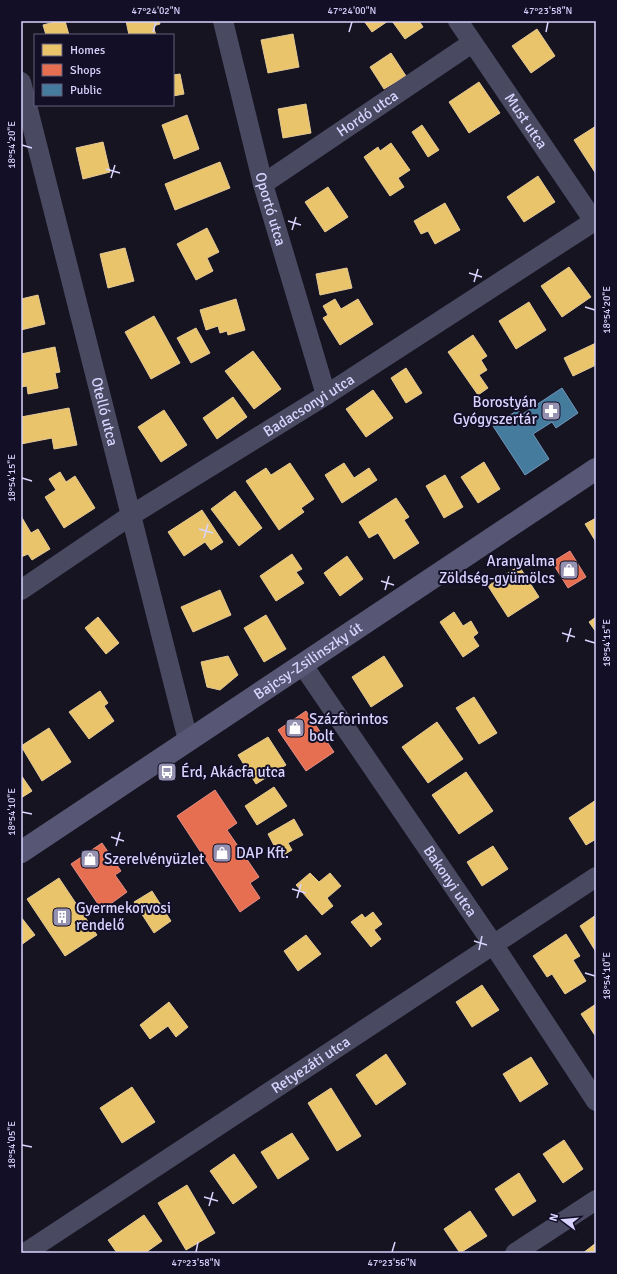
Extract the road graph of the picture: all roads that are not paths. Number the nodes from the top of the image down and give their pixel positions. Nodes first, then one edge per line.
1 (223, 21) edge
2 (458, 21) edge
3 (472, 43) junction
4 (21, 82) edge
5 (263, 184) junction
6 (595, 221) edge
7 (326, 396) junction
8 (596, 470) edge
9 (130, 516) junction
10 (21, 590) edge
11 (302, 664) junction
12 (188, 740) junction
13 (21, 852) edge
14 (596, 877) edge
15 (493, 944) junction
16 (596, 1102) edge
17 (596, 1200) edge
18 (24, 1253) edge
19 (516, 1253) edge

1 - 5 street, Oportó utca
2 - 3 street, Must utca
3 - 5 street, Hordó utca
3 - 6 street, Must utca
4 - 9 street, Otelló utca
5 - 7 street, Oportó utca
6 - 7 street, Badacsonyi utca
7 - 9 street, Badacsonyi utca
8 - 11 main road, Bajcsy-Zsilinszky út
9 - 10 street, Badacsonyi utca
9 - 12 street, Otelló utca
11 - 12 main road, Bajcsy-Zsilinszky út
11 - 15 street, Bakonyi utca
12 - 13 main road, Bajcsy-Zsilinszky út
14 - 15 street, Retyezáti utca
15 - 16 street, Bakonyi utca
15 - 18 street, Retyezáti utca
17 - 19 street

